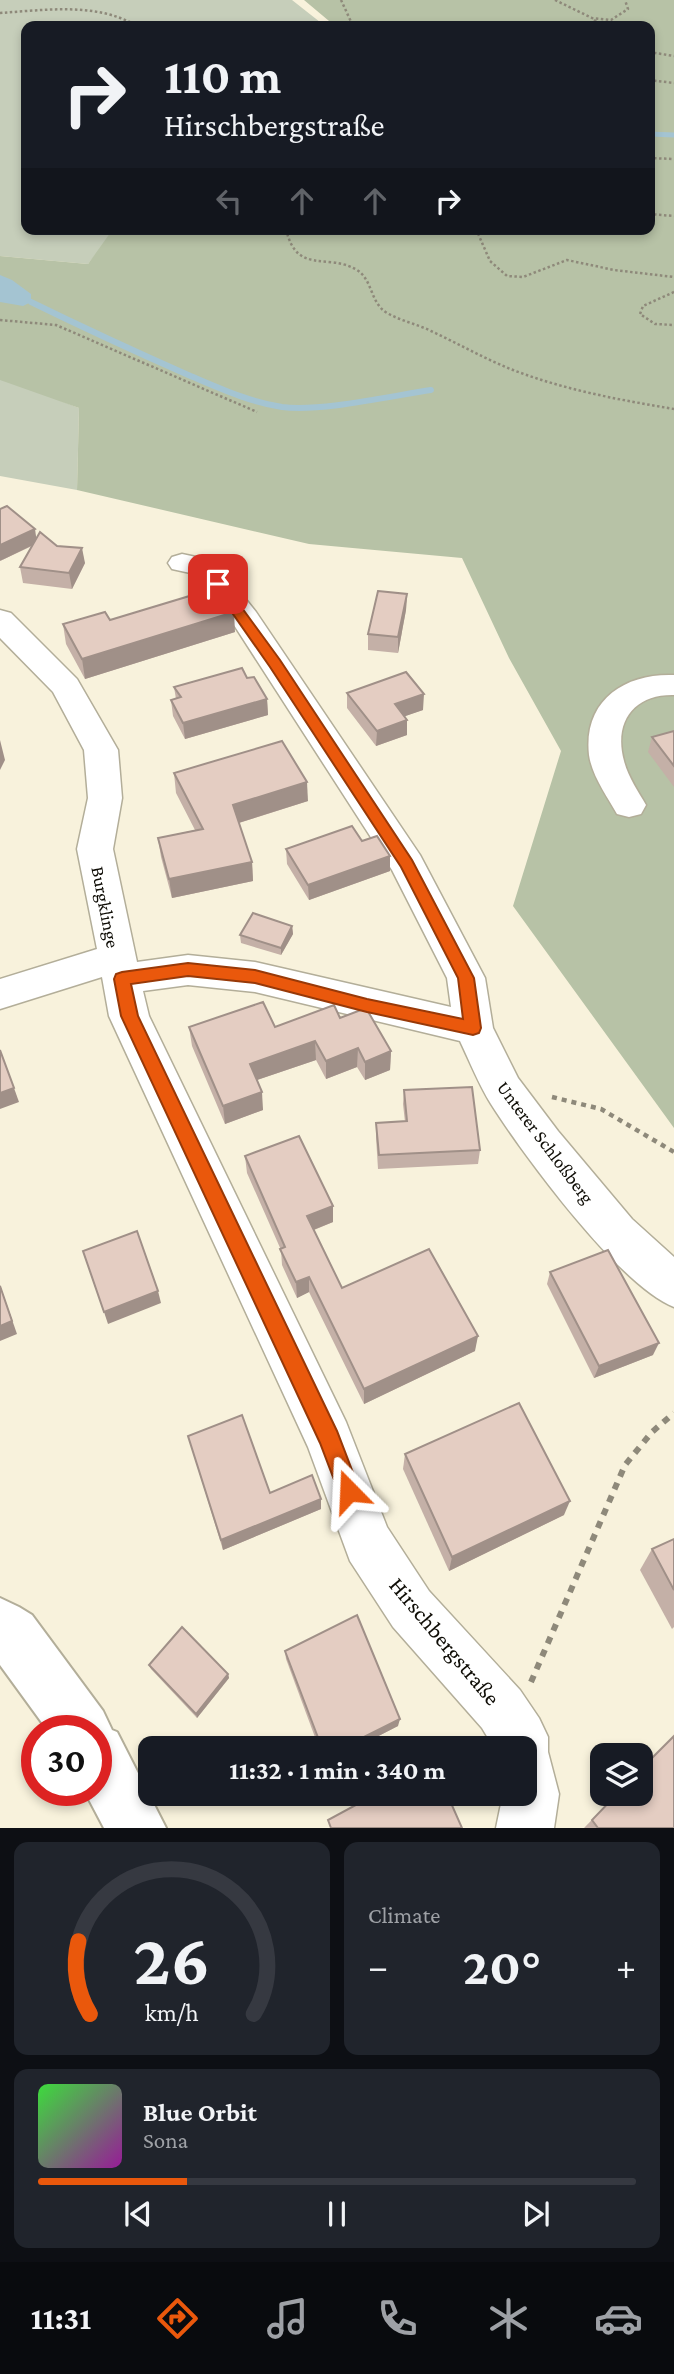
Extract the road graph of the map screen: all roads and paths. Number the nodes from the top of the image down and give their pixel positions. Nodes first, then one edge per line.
1 (341, 0) edge
2 (555, 0) edge
3 (625, 0) edge
4 (0, 13) edge
5 (593, 19) junction
6 (128, 21) edge
7 (353, 21) edge
8 (596, 21) edge
9 (655, 53) edge
10 (674, 55) edge
11 (655, 81) edge
12 (674, 83) edge
13 (655, 158) edge
14 (674, 159) edge
15 (655, 215) edge
16 (674, 216) edge
17 (287, 235) edge
18 (478, 235) edge
19 (674, 277) edge
20 (674, 292) edge
21 (0, 320) edge
22 (674, 325) edge
23 (674, 410) edge
24 (257, 412) dead end
25 (181, 563) dead end
26 (0, 620) edge
27 (674, 685) edge
28 (629, 805) dead end
29 (119, 968) junction
30 (0, 994) edge
31 (473, 1028) junction
32 (504, 1090) junction
33 (674, 1152) edge
34 (674, 1286) edge
35 (674, 1413) edge
36 (0, 1626) edge
37 (533, 1694) dead end
38 (71, 1715) edge
39 (519, 1736) edge
40 (112, 1783) edge
41 (529, 1806) edge
42 (136, 1828) edge
43 (525, 1828) edge

1 - 7 path
2 - 5 path
3 - 5 path
4 - 6 path
5 - 8 path
9 - 10 path
11 - 12 path
13 - 14 path
15 - 16 path
17 - 23 path
18 - 19 path
20 - 22 path
21 - 24 path
25 - 31 street, Unterer Schloßberg
26 - 29 street, Burgklinge
27 - 28 street
29 - 30 street
29 - 31 street
29 - 39 street, Hirschbergstraße
31 - 32 street, Unterer Schloßberg
32 - 33 path
32 - 34 street, Unterer Schloßberg
35 - 37 path
36 - 38 main road
40 - 42 main road
41 - 43 street

